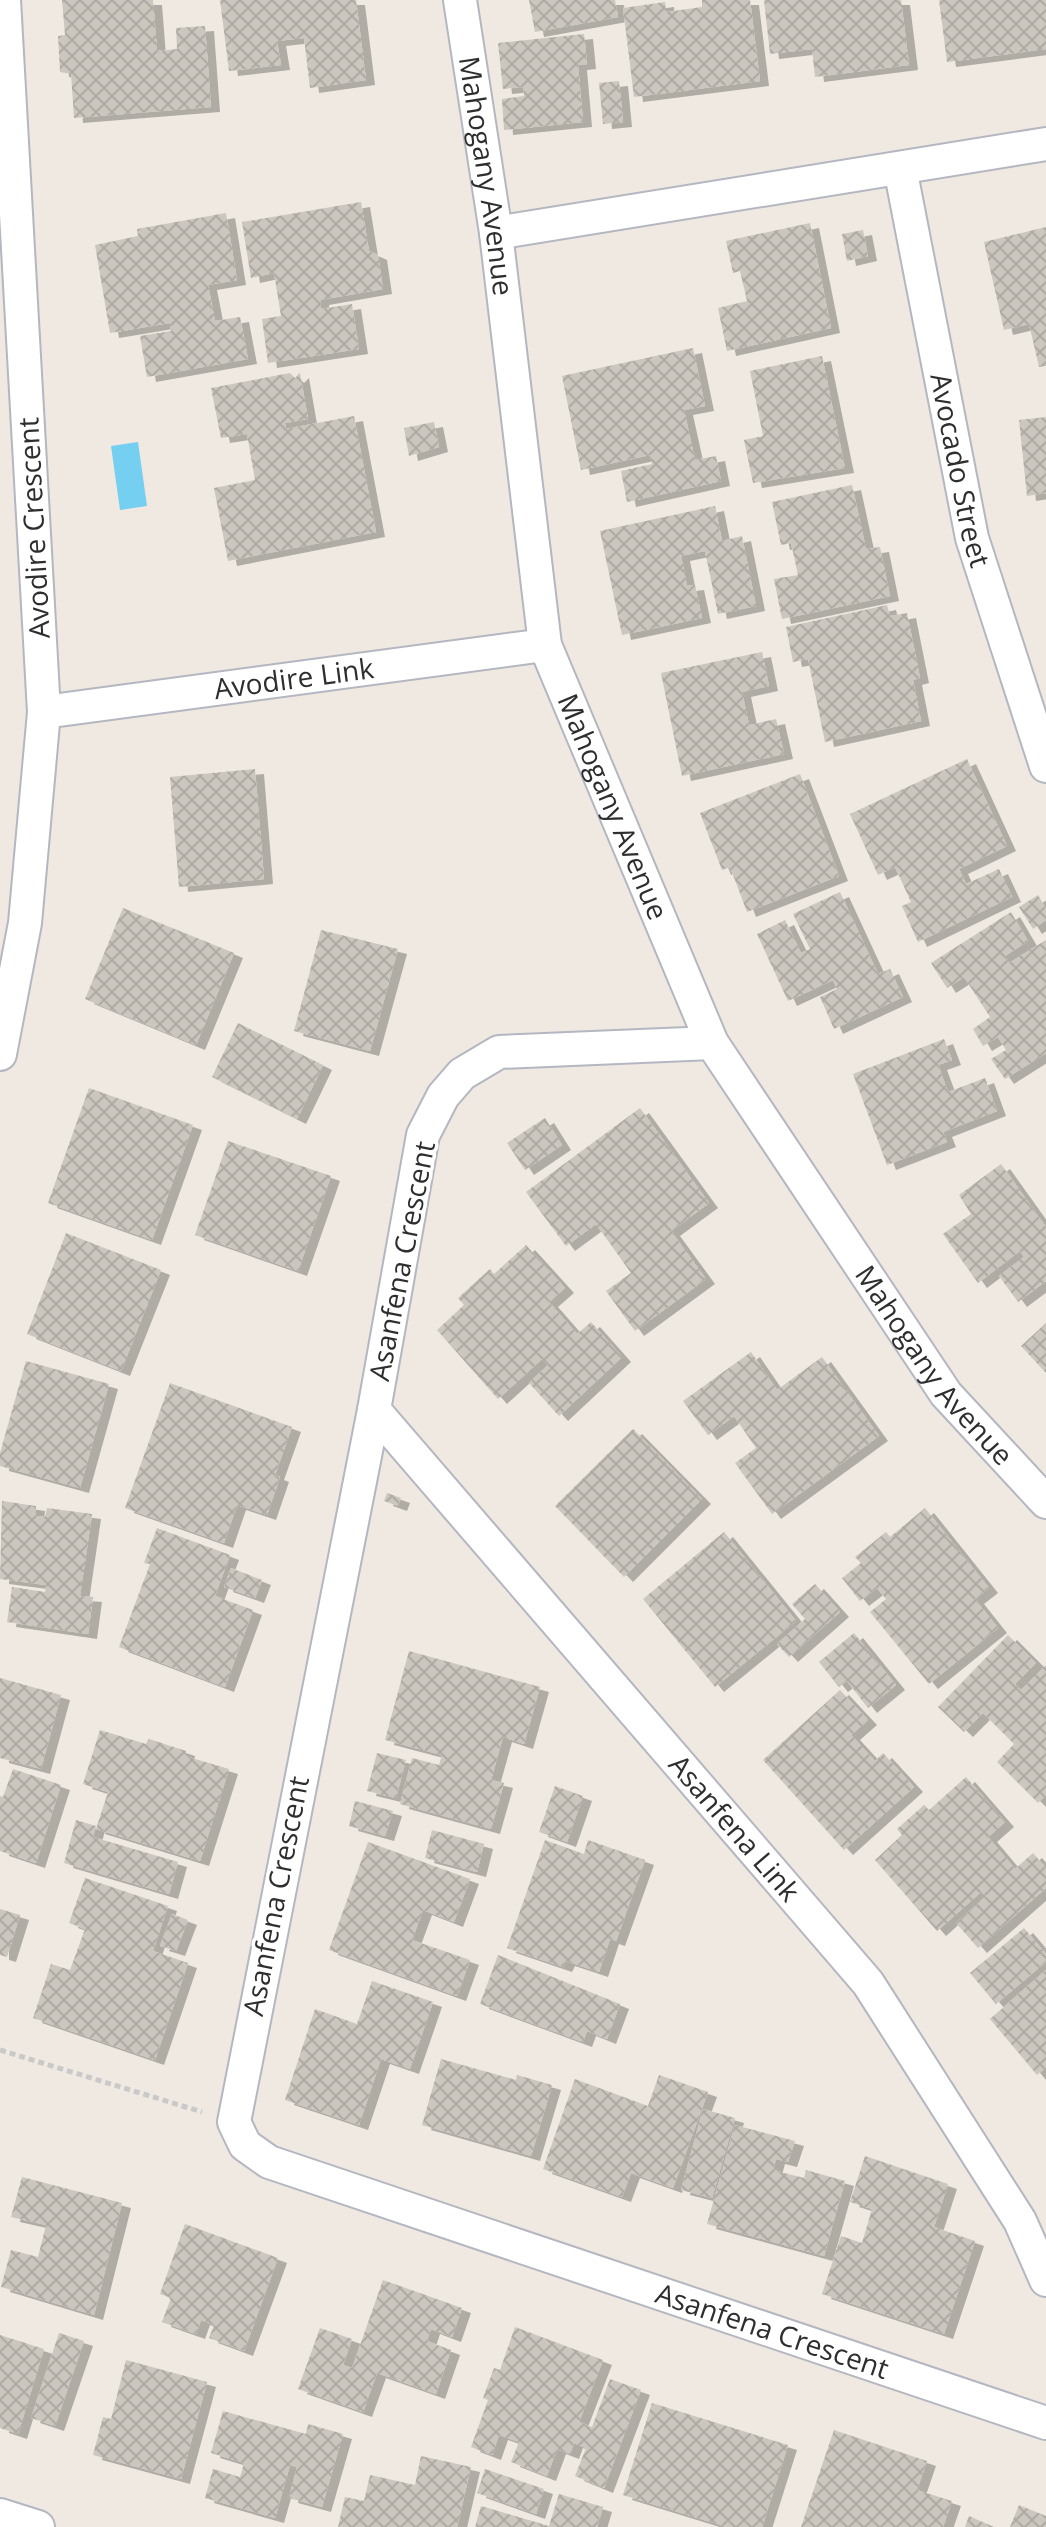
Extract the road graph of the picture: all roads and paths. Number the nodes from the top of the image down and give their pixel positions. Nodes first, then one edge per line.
1 (4, 0) edge
2 (460, 0) edge
3 (1046, 144) edge
4 (900, 168) junction
5 (496, 233) junction
6 (545, 645) junction
7 (44, 712) junction
8 (1046, 766) edge
9 (712, 1043) junction
10 (0, 1054) edge
11 (374, 1410) junction
12 (1046, 1502) edge
13 (0, 2050) edge
14 (234, 2122) junction
15 (1046, 2280) edge
16 (1046, 2423) edge
17 (0, 2515) edge
18 (38, 2527) edge

1 - 7 street, Avodire Crescent
2 - 5 street, Mahogany Avenue
3 - 4 street
4 - 5 street
4 - 8 street, Avocado Street
5 - 6 street, Mahogany Avenue
6 - 7 street, Avodire Link
6 - 9 street, Mahogany Avenue
7 - 10 street, Avodire Crescent
9 - 11 street, Asanfena Crescent
9 - 12 street, Mahogany Avenue
11 - 14 street, Asanfena Crescent
11 - 15 street, Asanfena Link
13 - 14 path
14 - 16 street, Asanfena Crescent
17 - 18 street

